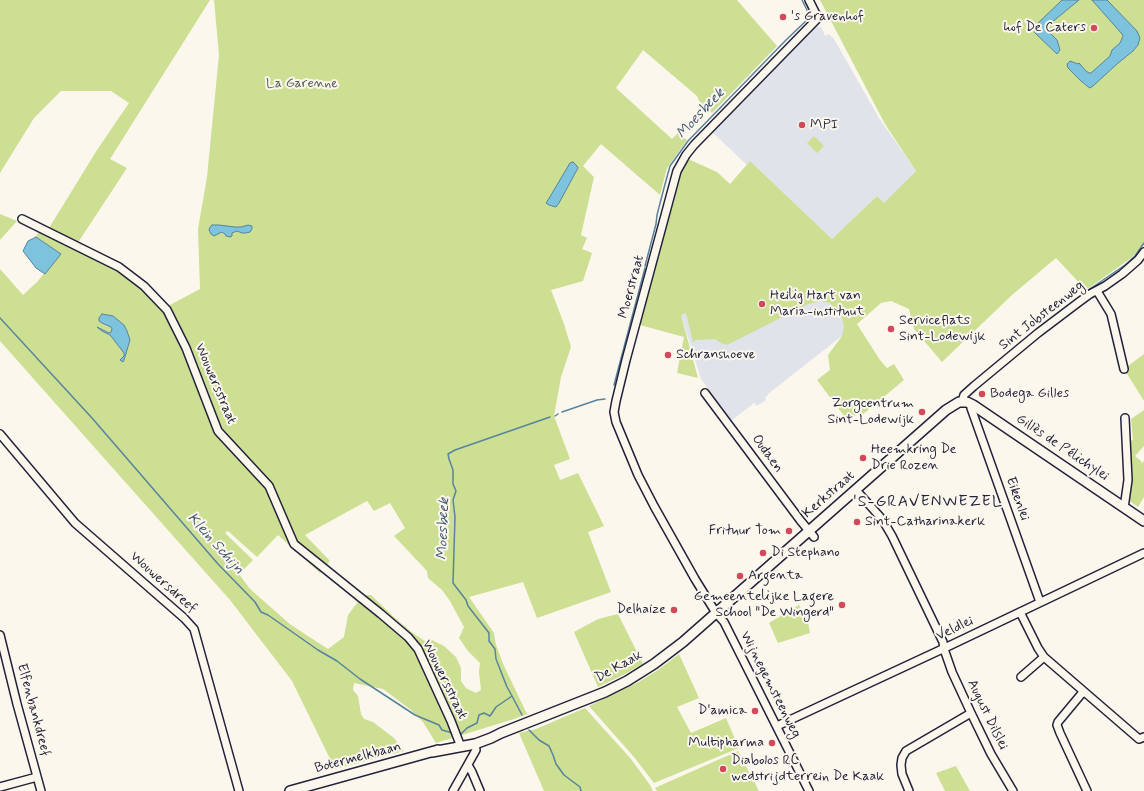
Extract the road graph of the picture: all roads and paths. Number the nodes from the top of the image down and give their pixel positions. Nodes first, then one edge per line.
1 (809, 0) edge
2 (22, 219) dead end
3 (1144, 252) edge
4 (1097, 291) junction
5 (1124, 369) dead end
6 (705, 393) dead end
7 (962, 402) junction
8 (972, 406) junction
9 (1126, 418) dead end
10 (0, 434) edge
11 (856, 490) junction
12 (1124, 508) junction
13 (1144, 521) edge
14 (811, 534) junction
15 (1144, 553) edge
16 (1040, 602) junction
17 (1020, 612) junction
18 (716, 613) junction
19 (0, 635) edge
20 (944, 648) junction
21 (1044, 657) junction
22 (1021, 677) dead end
23 (1084, 692) junction
24 (971, 713) junction
25 (523, 724) joint
26 (777, 726) junction
27 (501, 733) junction
28 (1144, 737) edge
29 (475, 744) junction
30 (461, 745) junction
31 (468, 765) junction
32 (37, 777) junction
33 (0, 787) edge
34 (41, 791) edge
35 (239, 791) edge
36 (290, 791) edge
37 (453, 791) edge
38 (480, 791) edge
39 (809, 791) edge
40 (908, 791) edge
41 (1013, 791) edge
42 (1087, 791) edge

1 - 18 street, Moerstraat
2 - 30 street, Wouwersstraat
3 - 4 street, Sint Jobsteenweg
4 - 5 street
4 - 7 street, Sint Jobsteenweg
6 - 14 street, Oudaen
7 - 8 main road, Gillès de Pélichylei
7 - 11 main road, Kerkstraat
8 - 12 main road, Gillès de Pélichylei
8 - 16 street, Eikenlei
9 - 12 street
10 - 35 street, Wouwersdreef
11 - 14 main road, Kerkstraat
11 - 20 street, August Dilslei
12 - 13 main road, Gillès de Pélichylei
14 - 18 main road, Kerkstraat
15 - 16 street, Veldlei
16 - 17 street, Veldlei
17 - 20 street, Veldlei
17 - 21 street
18 - 25 main road, De Kaak
18 - 26 street, Wijnegemsteenweg
19 - 32 street, Elfenbankdreef
20 - 24 street, August Dilslei
20 - 26 street, Veldlei
21 - 22 street
21 - 23 street
23 - 28 street
23 - 42 street
24 - 40 street
24 - 41 street, August Dilslei
25 - 27 main road, Botermelkbaan
26 - 39 street, Wijnegemsteenweg
27 - 29 main road, Botermelkbaan
27 - 30 main road, Botermelkbaan
29 - 30 main road, Botermelkbaan
29 - 31 street
30 - 36 main road, Botermelkbaan
31 - 37 street
31 - 38 street
32 - 33 street
32 - 34 street, Elfenbankdreef

